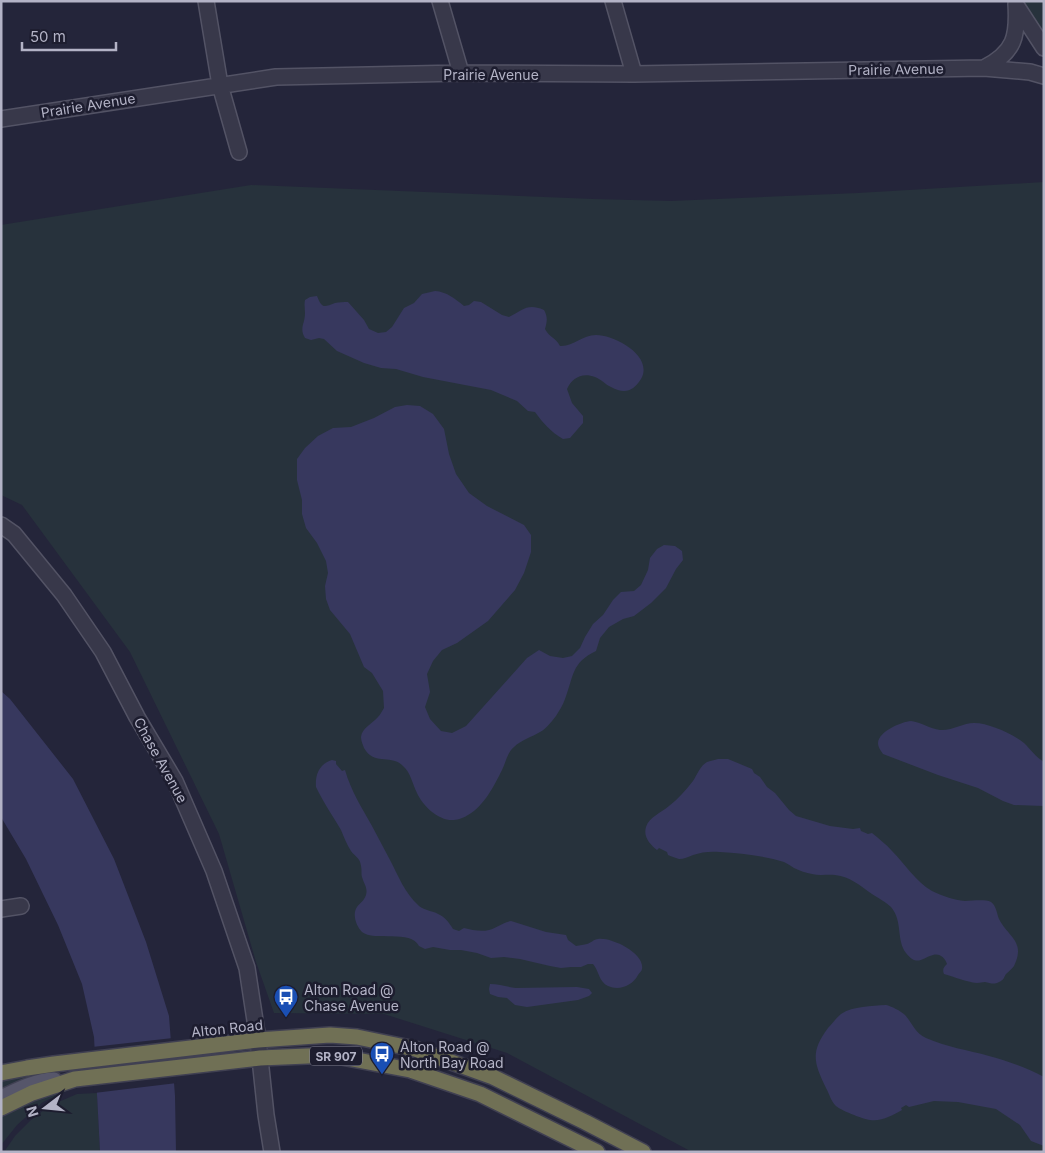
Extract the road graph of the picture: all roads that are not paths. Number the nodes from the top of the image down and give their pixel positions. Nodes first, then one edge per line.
1 (206, 1) edge
2 (440, 1) edge
3 (613, 1) edge
4 (1015, 2) edge
5 (1044, 48) edge
6 (984, 68) junction
7 (461, 73) junction
8 (634, 74) junction
9 (1044, 76) edge
10 (220, 85) junction
11 (1, 119) edge
12 (239, 152) dead end
13 (1, 525) edge
14 (21, 906) dead end
15 (1, 909) edge
16 (258, 1040) junction
17 (260, 1058) junction
18 (1, 1068) edge
19 (27, 1068) junction
20 (1, 1073) edge
21 (75, 1079) junction
22 (1, 1098) edge
23 (1, 1108) edge
24 (272, 1152) edge
25 (597, 1152) edge
26 (643, 1152) edge

1 - 10 street
2 - 7 street
3 - 8 street
4 - 5 street
4 - 6 street
6 - 8 street, Prairie Avenue
6 - 9 street, Prairie Avenue
7 - 8 street, Prairie Avenue
7 - 10 street, Prairie Avenue
10 - 11 street, Prairie Avenue
10 - 12 street
13 - 16 street, Chase Avenue
14 - 15 street
16 - 17 street, Chase Avenue
16 - 19 highway, Alton Road / SR 907
16 - 26 highway, Alton Road / SR 907
17 - 21 highway, SR 907
17 - 24 street, Chase Avenue
17 - 25 highway, SR 907
18 - 19 main road, Alton Road
19 - 20 highway, SR 907
21 - 22 main road, SR 907
21 - 23 highway

